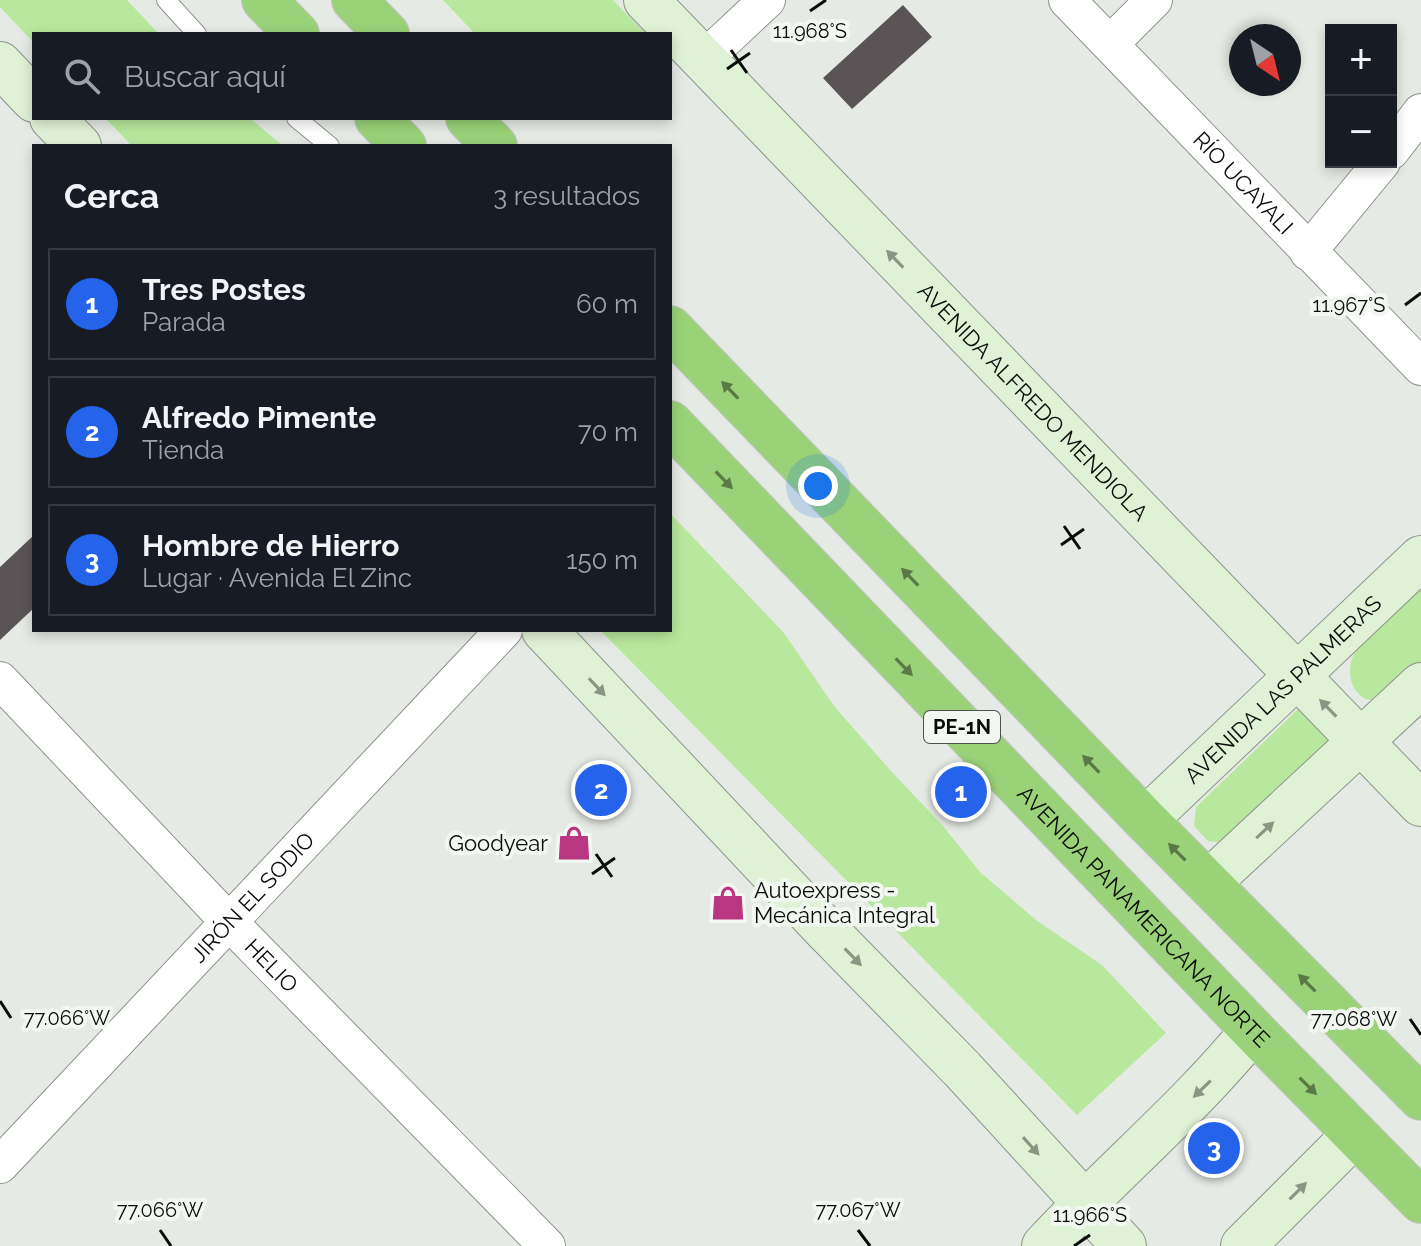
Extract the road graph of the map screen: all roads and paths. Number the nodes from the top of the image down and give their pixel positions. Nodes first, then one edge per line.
1 (166, 0) edge
2 (264, 0) edge
3 (354, 0) edge
4 (646, 0) edge
5 (767, 0) edge
6 (1067, 0) edge
7 (1154, 0) edge
8 (195, 32) edge
9 (295, 32) edge
10 (385, 32) edge
11 (1110, 44) junction
12 (703, 60) junction
13 (0, 64) edge
14 (32, 98) edge
15 (1421, 112) edge
16 (54, 120) edge
17 (298, 120) edge
18 (379, 120) edge
19 (470, 120) edge
20 (1397, 143) edge
21 (77, 144) edge
22 (328, 144) edge
23 (402, 144) edge
24 (493, 144) edge
25 (1377, 168) edge
26 (1308, 252) junction
27 (672, 330) edge
28 (1421, 367) edge
29 (672, 425) edge
30 (1421, 558) edge
31 (502, 632) edge
32 (546, 632) edge
33 (1296, 675) junction
34 (0, 680) edge
35 (1421, 685) edge
36 (1360, 741) junction
37 (1421, 804) edge
38 (1145, 820) junction
39 (1208, 883) junction
40 (230, 923) junction
41 (1253, 1030) junction
42 (1421, 1098) edge
43 (1355, 1134) junction
44 (0, 1165) edge
45 (1421, 1201) edge
46 (1083, 1203) junction
47 (547, 1246) edge
48 (1044, 1246) edge
49 (1124, 1246) edge
50 (1243, 1246) edge

1 - 8 lane
2 - 9 highway
3 - 10 highway
4 - 12 main road, AVENIDA ALFREDO MENDIOLA
5 - 12 street
6 - 11 street, RÍO UCAYALI
7 - 11 street
11 - 26 street, RÍO UCAYALI
33 -> 12 main road, AVENIDA ALFREDO MENDIOLA
13 - 14 main road
15 - 20 street
16 - 21 main road
17 - 22 lane
18 - 23 highway
19 - 24 highway
25 - 26 street
26 - 28 street, RÍO UCAYALI
38 -> 27 highway, PE-1N
29 -> 41 highway, AVENIDA PANAMERICANA NORTE / PE-1N
30 - 33 main road, AVENIDA LAS PALMERAS
31 - 40 street, JIRÓN EL SODIO
32 -> 46 main road
36 -> 33 main road, AVENIDA ALFREDO MENDIOLA
33 - 38 main road, AVENIDA LAS PALMERAS
34 - 40 street, HELIO
35 - 36 main road
36 - 37 main road, AVENIDA ALFREDO MENDIOLA
39 -> 36 main road
39 -> 38 highway, PE-1N
42 -> 39 highway, PE-1N
40 - 44 street, JIRÓN EL SODIO
40 - 47 street, HELIO
41 -> 43 highway, AVENIDA PANAMERICANA NORTE / PE-1N
41 -> 46 main road
43 - 45 highway, AVENIDA PANAMERICANA NORTE / PE-1N
50 -> 43 main road
46 - 48 main road
46 - 49 main road

